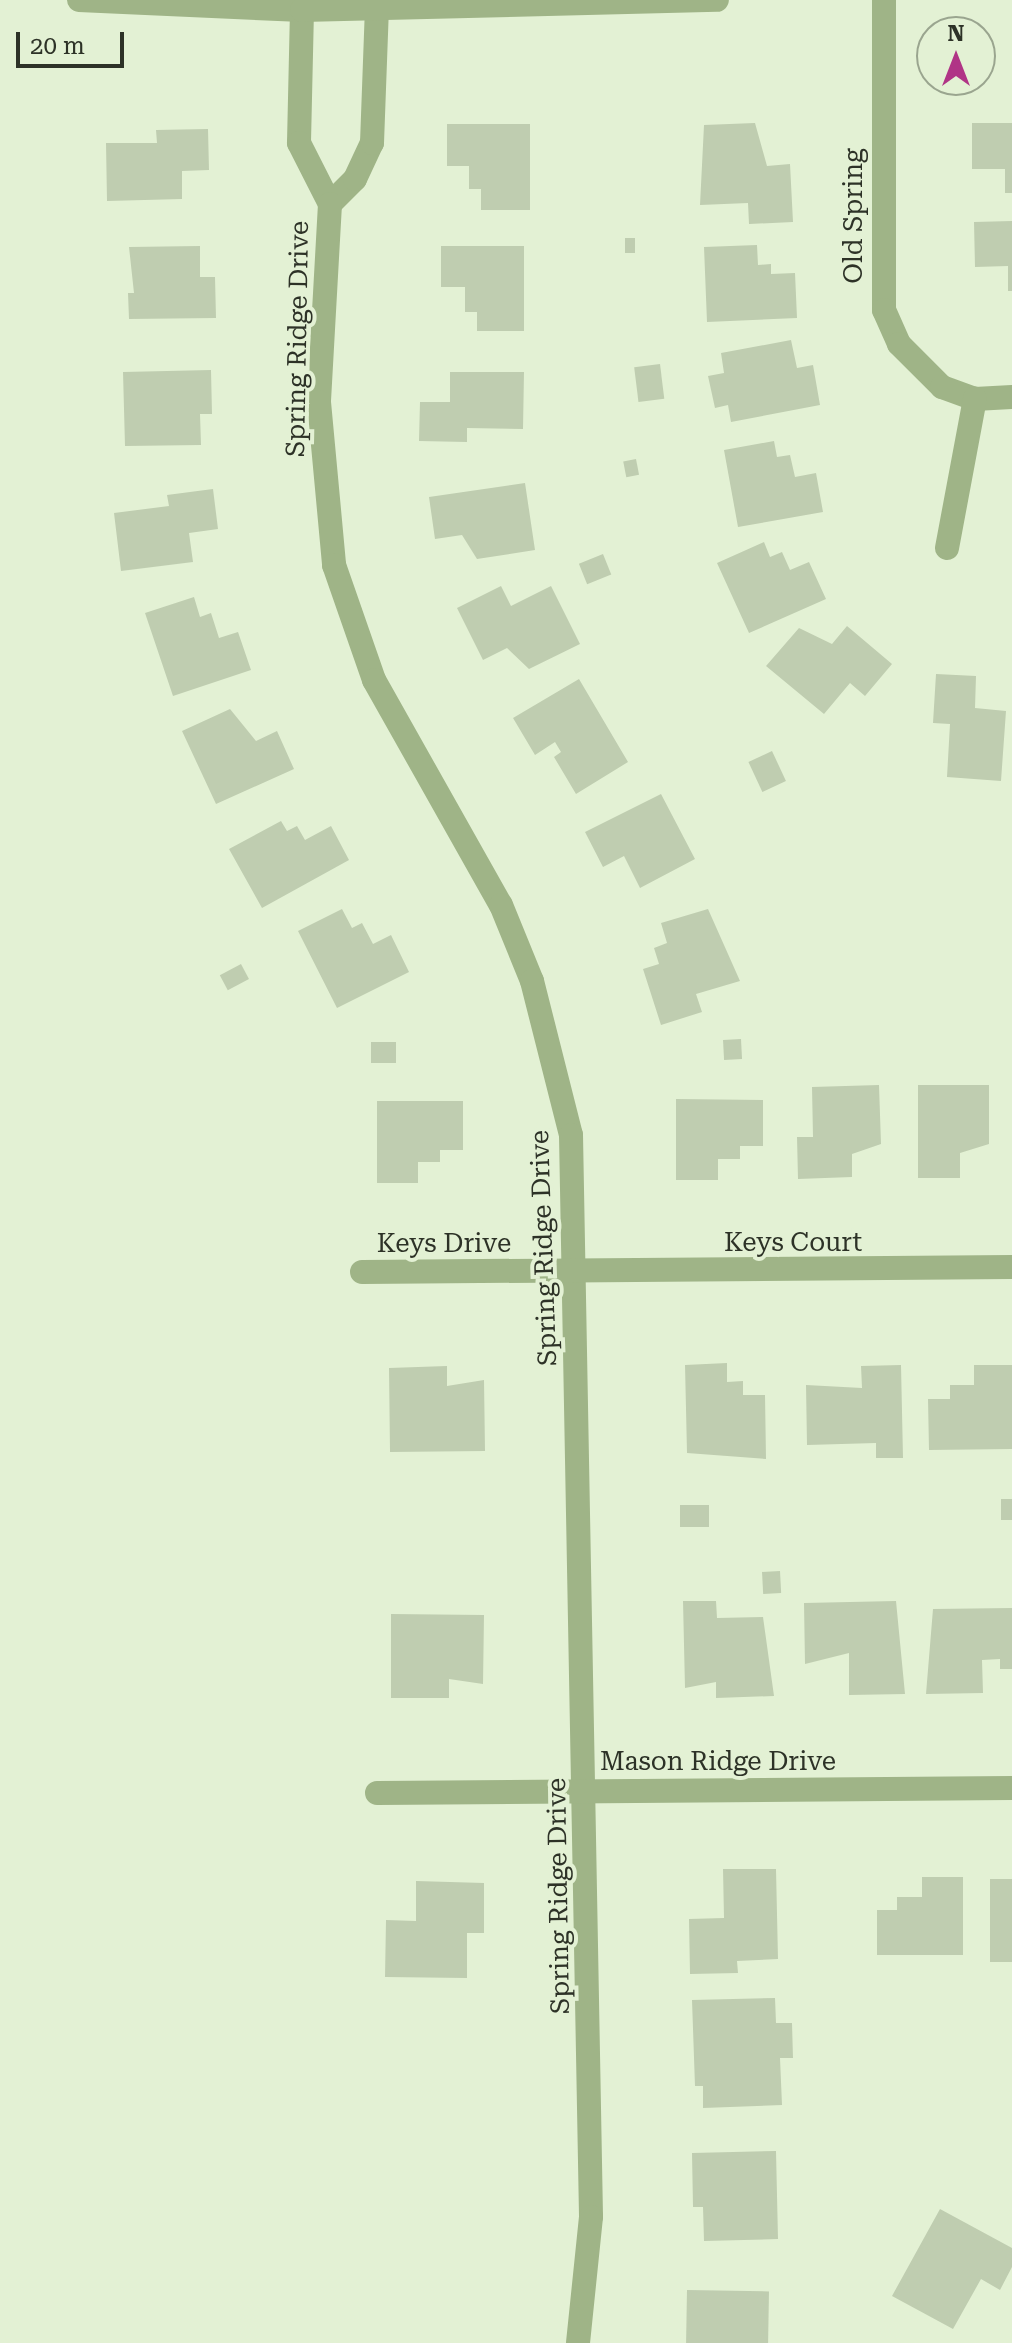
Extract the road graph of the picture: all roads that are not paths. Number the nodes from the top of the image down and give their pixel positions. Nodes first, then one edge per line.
1 (79, 0) edge
2 (717, 0) edge
3 (884, 0) edge
4 (377, 8) junction
5 (302, 10) junction
6 (330, 204) junction
7 (1012, 397) edge
8 (975, 399) junction
9 (947, 548) dead end
10 (1012, 1267) edge
11 (575, 1271) junction
12 (362, 1272) dead end
13 (1012, 1788) edge
14 (586, 1792) junction
15 (377, 1793) dead end
16 (578, 2343) edge

1 - 5 street
2 - 4 street
3 - 8 street, Old Spring
4 - 5 street
4 - 6 street, Spring Ridge Drive
5 - 6 street, Spring Ridge Drive
6 - 11 street, Spring Ridge Drive
7 - 8 street
8 - 9 street
10 - 11 street, Keys Court
11 - 12 street, Keys Drive
11 - 14 street, Spring Ridge Drive
13 - 14 street, Mason Ridge Drive
14 - 15 street, Mason Ridge Drive
14 - 16 street, Spring Ridge Drive

